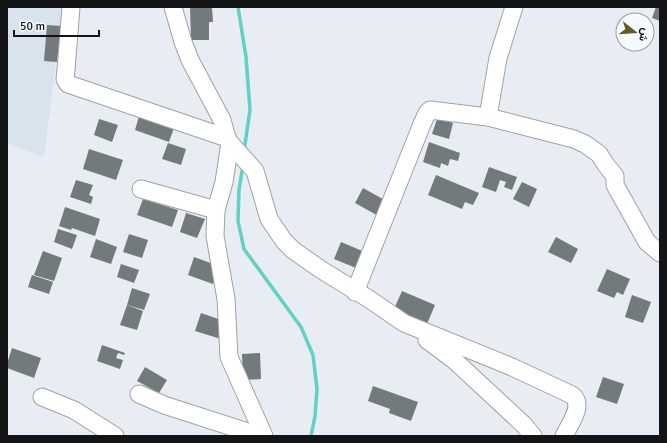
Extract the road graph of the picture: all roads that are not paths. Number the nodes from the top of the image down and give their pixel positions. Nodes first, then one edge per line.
1 (71, 7) edge
2 (173, 7) edge
3 (514, 7) edge
4 (488, 117) junction
5 (228, 140) junction
6 (141, 190) dead end
7 (216, 210) junction
8 (660, 253) edge
9 (355, 292) junction
10 (404, 323) junction
11 (138, 394) dead end
12 (42, 397) dead end
13 (115, 436) edge
14 (260, 436) edge
15 (264, 436) edge
16 (533, 436) edge
17 (564, 436) edge

1 - 5 street
2 - 5 street
3 - 4 street
4 - 8 street
4 - 9 street
5 - 7 street
5 - 9 street
6 - 7 street
7 - 15 street
9 - 10 street
10 - 16 street
10 - 17 street
11 - 14 street
12 - 13 street

